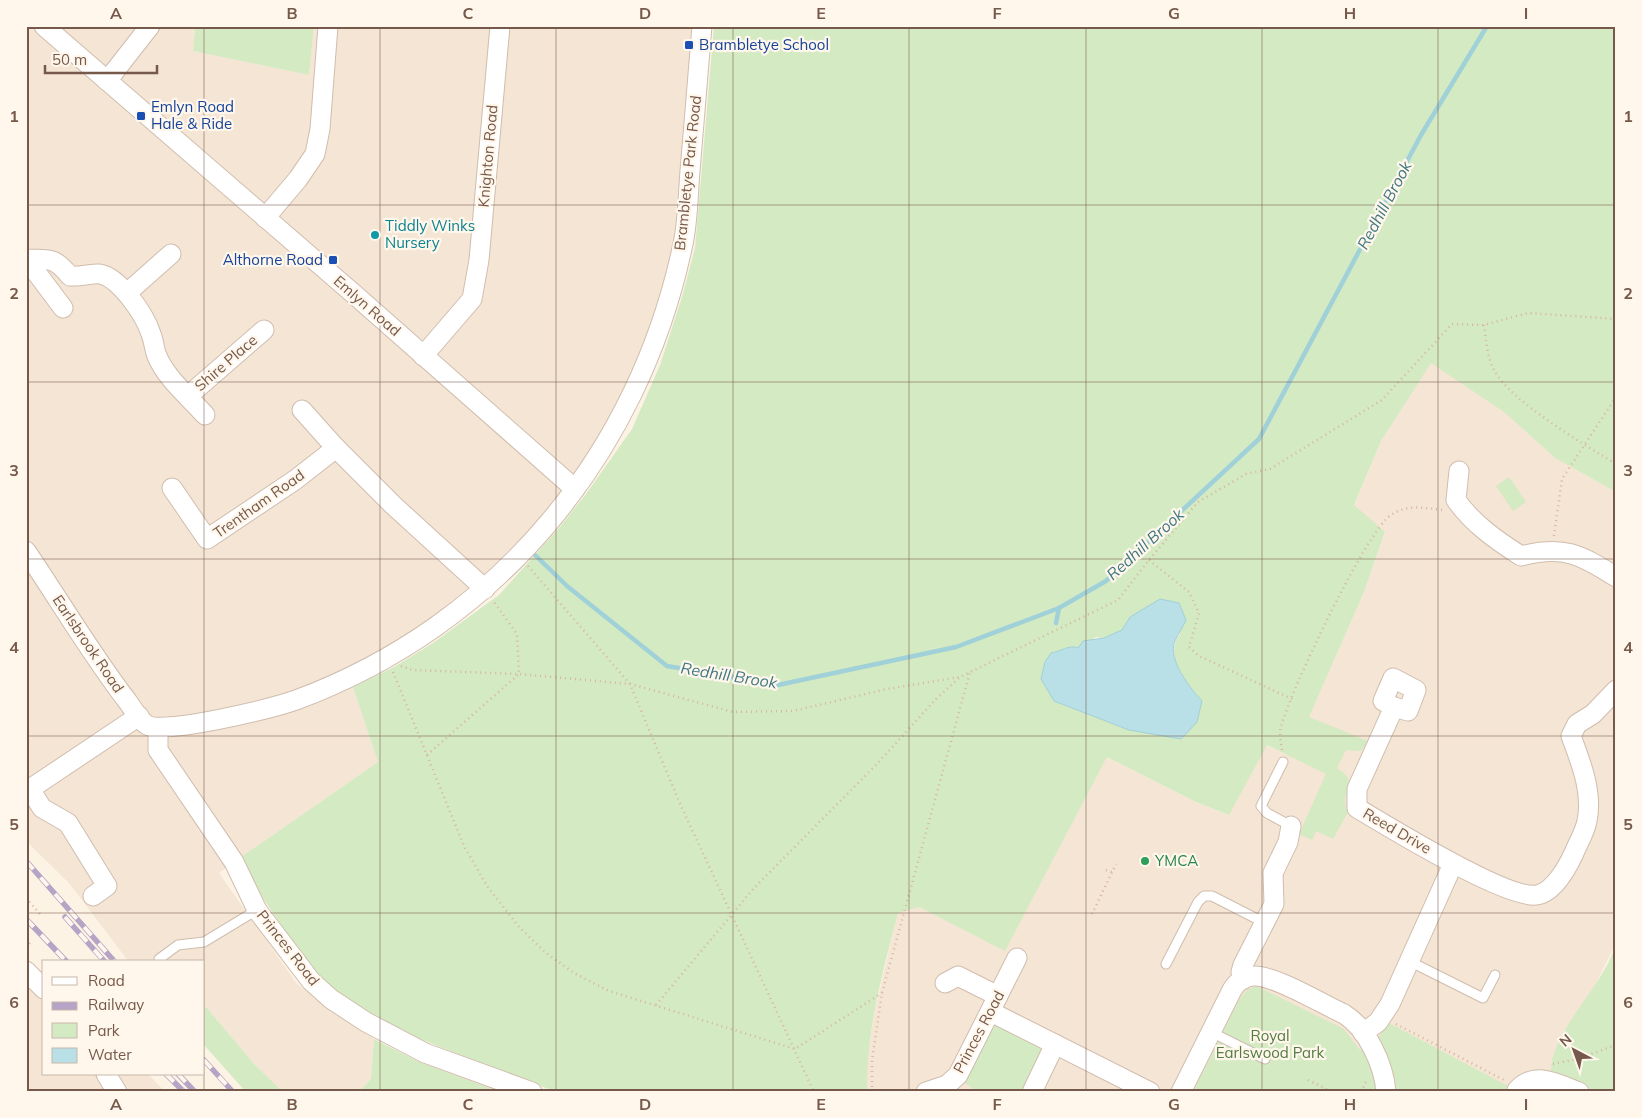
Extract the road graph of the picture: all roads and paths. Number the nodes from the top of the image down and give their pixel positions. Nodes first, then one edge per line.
1 (44, 26) edge
2 (150, 26) edge
3 (328, 26) edge
4 (500, 26) edge
5 (702, 26) edge
6 (107, 80) junction
7 (265, 218) junction
8 (170, 254) dead end
9 (27, 260) edge
10 (127, 293) junction
11 (63, 308) dead end
12 (1616, 319) edge
13 (1484, 325) junction
14 (264, 330) dead end
15 (423, 356) junction
16 (188, 396) junction
17 (1616, 397) edge
18 (302, 410) dead end
19 (205, 415) dead end
20 (1583, 444) junction
21 (336, 448) junction
22 (1616, 464) edge
23 (1459, 471) dead end
24 (172, 488) dead end
25 (576, 489) junction
26 (1467, 516) junction
27 (1552, 550) junction
28 (26, 551) edge
29 (1148, 560) junction
30 (534, 571) dead end
31 (1616, 577) edge
32 (485, 589) junction
33 (386, 660) junction
34 (970, 672) junction
35 (519, 674) junction
36 (960, 677) junction
37 (630, 684) junction
38 (1616, 690) edge
39 (1292, 699) junction
40 (1394, 708) dead end
41 (139, 716) junction
42 (158, 728) junction
43 (428, 755) junction
44 (1283, 762) joint
45 (1291, 826) joint
46 (1116, 864) dead end
47 (1453, 864) junction
48 (1106, 870) dead end
49 (1112, 872) junction
50 (93, 896) dead end
51 (26, 898) edge
52 (257, 910) junction
53 (40, 914) dead end
54 (730, 914) junction
55 (1092, 914) dead end
56 (1265, 923) junction
57 (26, 940) edge
58 (26, 946) edge
59 (1017, 958) dead end
60 (159, 959) dead end
61 (1411, 962) junction
62 (1166, 964) dead end
63 (26, 971) edge
64 (1495, 975) dead end
65 (1244, 979) junction
66 (944, 983) dead end
67 (42, 987) edge
68 (882, 993) junction
69 (994, 1004) junction
70 (656, 1005) junction
71 (1382, 1017) junction
72 (1211, 1032) junction
73 (1363, 1033) junction
74 (1055, 1044) junction
75 (1616, 1045) edge
76 (794, 1049) junction
77 (1265, 1059) dead end
78 (1544, 1065) dead end
79 (107, 1076) edge
80 (1308, 1080) dead end
81 (957, 1087) edge
82 (1518, 1089) joint
83 (117, 1092) edge
84 (532, 1092) edge
85 (814, 1092) edge
86 (872, 1092) edge
87 (926, 1092) edge
88 (1032, 1092) edge
89 (1150, 1092) edge
90 (1181, 1092) edge
91 (1324, 1092) edge
92 (1386, 1092) edge
93 (1579, 1092) edge

1 - 6 street, Emlyn Road
2 - 6 street
3 - 7 street
4 - 15 street, Knighton Road
5 - 25 street, Brambletye Park Road
6 - 7 street, Emlyn Road
7 - 15 street, Emlyn Road
8 - 10 street
9 - 10 street, Shire Place
9 - 11 street, Shire Place
10 - 16 street, Shire Place
12 - 13 path
13 - 20 path
13 - 29 path
14 - 16 street, Shire Place
15 - 25 street, Emlyn Road
16 - 19 street, Shire Place
17 - 20 path
18 - 21 street
20 - 22 path
20 - 27 path
21 - 24 street, Trentham Road
21 - 32 street
23 - 26 street
25 - 32 street, Brambletye Park Road
26 - 27 street
26 - 39 path
27 - 31 street
28 - 41 street, Earlsbrook Road
29 - 34 path
29 - 39 path
30 - 37 path
32 - 33 street, Brambletye Park Road
32 - 35 path
33 - 35 path
33 - 42 street, Brambletye Park Road
33 - 43 path
34 - 36 path
34 - 68 path
35 - 37 path
35 - 43 path
36 - 37 path
36 - 54 path
37 - 54 path
38 - 47 street, Reed Drive
39 - 44 path
40 - 47 street, Reed Drive
41 - 42 street, Earlsbrook Road
41 - 50 street
42 - 52 street, Princes Road
43 - 70 path
44 - 45 lane
45 - 56 street
46 - 49 path
47 - 61 street
48 - 49 path
49 - 55 path
51 - 53 path
52 - 60 lane
52 - 84 street, Princes Road
54 - 70 path
54 - 76 path
56 - 62 lane
56 - 65 street
57 - 58 path
59 - 69 street, Princes Road
61 - 64 lane
61 - 71 street
63 - 67 street
65 - 72 street
65 - 73 street
66 - 69 street
68 - 76 path
68 - 86 path
69 - 74 street
69 - 81 street, Princes Road
70 - 76 path
71 - 73 street
71 - 82 path
72 - 77 lane
72 - 90 street
73 - 92 street
74 - 88 street
74 - 89 street
75 - 78 path
76 - 85 path
79 - 83 street
80 - 91 path
81 - 87 street, Princes Road
82 - 93 street

